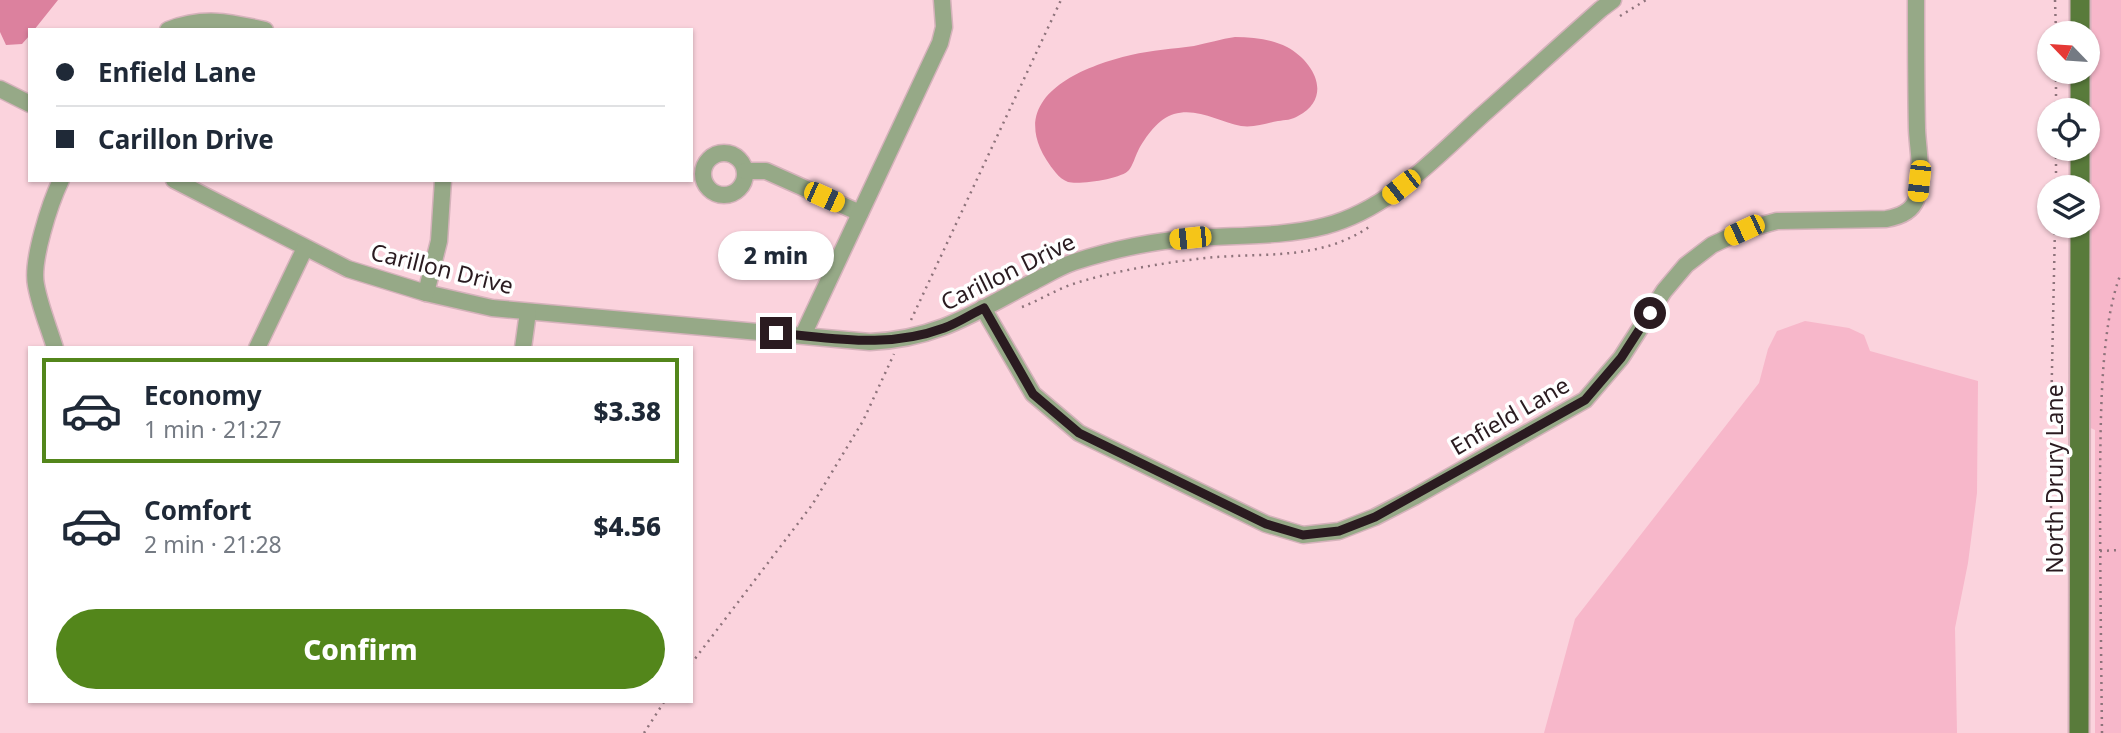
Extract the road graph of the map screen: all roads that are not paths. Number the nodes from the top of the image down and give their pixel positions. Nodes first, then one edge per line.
1 (942, 0) edge
2 (1613, 0) edge
3 (1916, 0) edge
4 (2080, 0) edge
5 (2080, 21) edge
6 (177, 28) edge
7 (255, 28) edge
8 (0, 89) edge
9 (28, 103) edge
10 (745, 171) dead end
11 (60, 182) edge
12 (178, 182) edge
13 (443, 182) edge
14 (860, 213) junction
15 (2080, 238) edge
16 (305, 248) junction
17 (426, 293) junction
18 (991, 304) junction
19 (528, 312) junction
20 (803, 335) junction
21 (54, 346) edge
22 (258, 346) edge
23 (523, 346) edge
24 (2079, 733) edge

1 - 14 street
2 - 18 street, Carillon Drive
3 - 18 street, Enfield Lane
4 - 5 main road
6 - 7 street
8 - 9 street
10 - 14 street
11 - 21 street
12 - 16 street, Carillon Drive
13 - 17 street
14 - 20 street
15 - 24 main road, North Drury Lane
16 - 17 street, Carillon Drive
16 - 22 street
17 - 19 street, Carillon Drive
18 - 20 street, Carillon Drive
19 - 20 street, Carillon Drive
19 - 23 street

